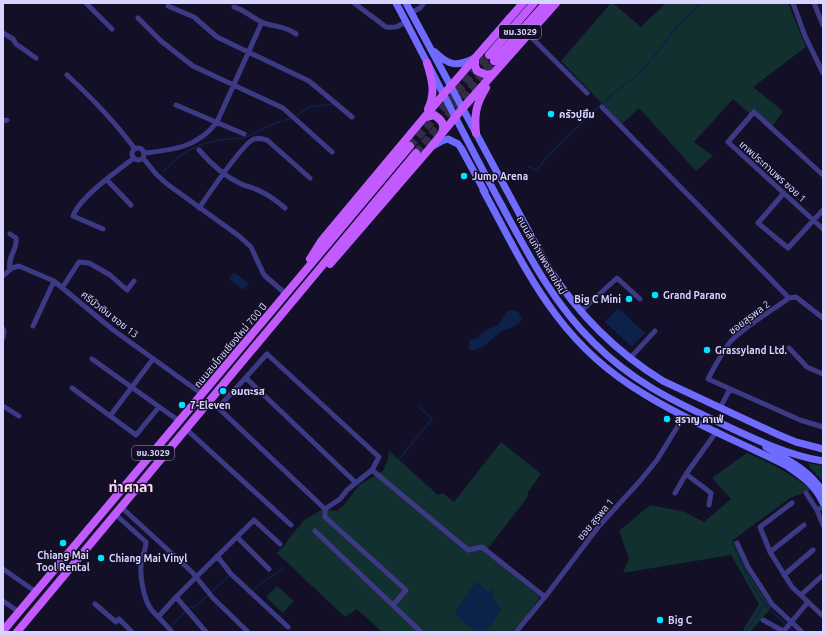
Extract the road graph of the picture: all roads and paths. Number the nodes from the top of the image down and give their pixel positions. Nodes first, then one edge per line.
1 (86, 3) edge
2 (354, 3) edge
3 (396, 3) edge
4 (406, 3) edge
5 (424, 3) edge
6 (523, 3) edge
7 (534, 3) edge
8 (546, 3) edge
9 (556, 3) edge
10 (793, 3) edge
11 (814, 3) edge
12 (168, 6) dead end
13 (234, 7) dead end
14 (412, 12) junction
15 (138, 18) dead end
16 (406, 21) junction
17 (262, 22) junction
18 (823, 25) edge
19 (112, 29) dead end
20 (3, 33) edge
21 (296, 34) dead end
22 (528, 34) junction
23 (429, 46) junction
24 (248, 52) junction
25 (36, 58) dead end
26 (476, 58) junction
27 (427, 63) junction
28 (823, 72) edge
29 (494, 73) junction
30 (67, 75) dead end
31 (233, 86) junction
32 (450, 87) junction
33 (587, 93) dead end
34 (443, 94) junction
35 (176, 105) dead end
36 (602, 107) dead end
37 (462, 109) junction
38 (352, 117) dead end
39 (426, 117) junction
40 (455, 118) junction
41 (217, 122) junction
42 (476, 133) junction
43 (244, 134) dead end
44 (442, 135) junction
45 (410, 146) tunnel mouth
46 (431, 147) junction
47 (135, 149) junction
48 (199, 150) dead end
49 (332, 152) dead end
50 (416, 153) tunnel mouth
51 (144, 156) junction
52 (134, 158) junction
53 (224, 174) junction
54 (823, 175) edge
55 (310, 178) dead end
56 (107, 180) junction
57 (484, 190) junction
58 (784, 193) junction
59 (131, 205) dead end
60 (199, 208) junction
61 (285, 208) dead end
62 (823, 210) edge
63 (814, 220) junction
64 (512, 225) junction
65 (103, 229) dead end
66 (823, 229) edge
67 (10, 234) dead end
68 (10, 270) junction
69 (303, 274) junction
70 (3, 276) edge
71 (134, 281) dead end
72 (310, 281) junction
73 (54, 282) junction
74 (544, 282) junction
75 (62, 288) junction
76 (286, 294) junction
77 (789, 298) junction
78 (640, 299) dead end
79 (550, 306) junction
80 (580, 312) junction
81 (823, 318) edge
82 (33, 326) dead end
83 (3, 328) edge
84 (655, 331) dead end
85 (3, 338) edge
86 (789, 348) dead end
87 (630, 358) junction
88 (92, 359) dead end
89 (153, 359) junction
90 (606, 367) junction
91 (823, 374) edge
92 (246, 378) junction
93 (635, 378) junction
94 (72, 388) dead end
95 (132, 388) junction
96 (730, 389) junction
97 (202, 394) junction
98 (210, 400) junction
99 (671, 400) junction
100 (3, 406) edge
101 (159, 407) junction
102 (218, 408) junction
103 (720, 408) junction
104 (681, 414) junction
105 (19, 416) dead end
106 (110, 416) junction
107 (179, 422) junction
108 (823, 427) edge
109 (186, 429) junction
110 (717, 431) junction
111 (742, 433) junction
112 (823, 448) edge
113 (823, 462) edge
114 (372, 470) junction
115 (686, 474) junction
116 (355, 482) junction
117 (823, 492) edge
118 (675, 493) dead end
119 (806, 493) dead end
120 (792, 503) dead end
121 (823, 503) edge
122 (709, 505) dead end
123 (121, 507) junction
124 (823, 507) edge
125 (325, 509) junction
126 (817, 510) junction
127 (115, 514) junction
128 (291, 525) dead end
129 (804, 525) dead end
130 (823, 525) edge
131 (315, 531) dead end
132 (237, 537) junction
133 (737, 543) dead end
134 (280, 544) dead end
135 (813, 550) dead end
136 (770, 552) junction
137 (217, 556) junction
138 (3, 569) edge
139 (269, 569) dead end
140 (784, 576) junction
141 (822, 576) dead end
142 (196, 577) junction
143 (36, 592) junction
144 (801, 595) junction
145 (545, 597) junction
146 (176, 598) junction
147 (3, 602) edge
148 (808, 602) junction
149 (96, 604) dead end
150 (393, 605) junction
151 (19, 612) junction
152 (822, 612) edge
153 (159, 616) junction
154 (763, 620) dead end
155 (790, 623) junction
156 (288, 627) dead end
157 (3, 631) edge
158 (783, 631) edge
159 (17, 632) edge
160 (132, 632) edge
161 (172, 632) edge
162 (206, 632) edge
163 (248, 632) edge
164 (421, 632) edge
165 (516, 632) edge
166 (802, 632) edge

1 - 19 street
2 - 16 street
3 - 16 main road, ถนนสันกำแพงสายใหม่
4 - 14 main road, ถนนสันกำแพงสายใหม่
5 - 14 street
6 - 26 main road
7 - 8 main road, ชม.3029
9 - 22 main road
10 - 28 street
11 - 18 street
12 - 24 street
13 - 17 street
14 - 23 main road, ถนนสันกำแพงสายใหม่
15 - 31 street
16 - 27 main road, ถนนสันกำแพงสายใหม่
17 - 21 street
17 - 24 street
20 - 25 street
22 - 29 main road
22 - 33 street
23 - 26 main road
23 - 32 main road, ถนนสันกำแพงสายใหม่
24 - 31 street
24 - 38 street
26 - 29 main road
26 - 32 main road
27 - 34 main road, ถนนสันกำแพงสายใหม่
27 - 39 main road
29 - 37 main road
29 - 42 main road
30 - 47 street
31 - 41 street
31 - 49 street
32 - 34 main road
32 - 37 main road, ถนนสันกำแพงสายใหม่
34 - 39 main road
34 - 40 main road, ถนนสันกำแพงสายใหม่
35 - 41 street
36 - 77 street
37 - 40 main road
37 - 42 main road, ถนนสันกำแพงสายใหม่
39 - 44 main road
39 - 69 main road
40 - 44 main road
40 - 64 main road, ถนนสันกำแพงสายใหม่
41 - 43 street
41 - 51 street
42 - 80 main road, ถนนสันกำแพงสายใหม่
44 - 46 main road
45 - 69 main road, ถนนสมโภชเชียงใหม่ 700 ปี / ชม.3029
46 - 57 main road
46 - 72 main road
47 - 51 street
47 - 52 street
48 - 53 street
50 - 72 main road, ถนนสมโภชเชียงใหม่ 700 ปี / ชม.3029
51 - 52 street
51 - 60 street
52 - 56 street
53 - 55 street
53 - 60 street
53 - 61 street
54 - 58 street, เทพประทานพร ซอย 1
56 - 59 street
56 - 65 street
57 - 64 main road
57 - 79 main road
58 - 63 street, เทพประทานพร ซอย 1
58 - 63 street
60 - 76 street
62 - 63 street
63 - 66 street, เทพประทานพร ซอย 1
64 - 74 main road, ถนนสันกำแพงสายใหม่
67 - 68 street
68 - 70 street
68 - 73 street, ศรีบัวเงิน ซอย 13
69 - 76 main road, ถนนสมโภชเชียงใหม่ 700 ปี / ชม.3029
71 - 75 street
72 - 98 main road, ถนนสมโภชเชียงใหม่ 700 ปี / ชม.3029
73 - 75 street, ศรีบัวเงิน ซอย 13
73 - 82 street
74 - 79 main road
74 - 93 main road, ถนนสันกำแพงสายใหม่
75 - 89 street, ศรีบัวเงิน ซอย 13
76 - 97 main road, ถนนสมโภชเชียงใหม่ 700 ปี / ชม.3029
77 - 81 street, ซอยสุรพล 2
77 - 96 street, ซอยสุรพล 2
78 - 80 street
79 - 90 main road
80 - 87 main road, ถนนสันกำแพงสายใหม่
83 - 85 street
84 - 87 street
86 - 91 street
87 - 103 main road, ถนนสันกำแพงสายใหม่
88 - 95 street
89 - 95 street
89 - 97 street, ศรีบัวเงิน ซอย 13
90 - 93 main road
90 - 104 main road
92 - 102 street
92 - 114 street
92 - 116 street
93 - 99 main road, ถนนสันกำแพงสายใหม่
94 - 106 street
95 - 101 street
95 - 106 street
96 - 103 street
96 - 108 street
97 - 107 main road, ถนนสมโภชเชียงใหม่ 700 ปี / ชม.3029
98 - 102 street
98 - 109 main road, ถนนสมโภชเชียงใหม่ 700 ปี / ชม.3029
99 - 104 main road
99 - 111 main road, ถนนสันกำแพงสายใหม่
100 - 105 street
101 - 106 street
101 - 107 street
102 - 125 street
103 - 112 main road, ถนนสันกำแพงสายใหม่
104 - 110 main road
104 - 145 street, ซอย สุรพล 1
107 - 143 main road, ถนนสมโภชเชียงใหม่ 700 ปี / ชม.3029
109 - 123 main road, ถนนสมโภชเชียงใหม่ 700 ปี / ชม.3029
109 - 128 street
110 - 115 street
110 - 121 main road
111 - 113 main road, ถนนสันกำแพงสายใหม่
111 - 117 main road
114 - 116 street
114 - 145 street
115 - 118 street
115 - 122 street
116 - 125 street
119 - 126 street
120 - 136 street
123 - 127 main road, ถนนสมโภชเชียงใหม่ 700 ปี / ชม.3029
123 - 142 street
124 - 126 street
125 - 150 street
126 - 130 street
127 - 153 street
127 - 159 main road, ถนนสมโภชเชียงใหม่ 700 ปี / ชม.3029
129 - 136 street
131 - 150 street
132 - 134 street
132 - 137 street
132 - 139 street
133 - 155 street
135 - 140 street
136 - 140 street
137 - 142 street
137 - 156 street
138 - 143 street
140 - 144 street
141 - 144 street
142 - 146 street
142 - 163 street
143 - 151 main road, ถนนสมโภชเชียงใหม่ 700 ปี / ชม.3029
144 - 148 street
145 - 165 street, ซอย สุรพล 1
146 - 153 street
146 - 162 street
147 - 151 street
148 - 152 street
148 - 155 street
149 - 160 street
150 - 164 street
151 - 157 main road, ถนนสมโภชเชียงใหม่ 700 ปี / ชม.3029
153 - 161 street
154 - 158 street
155 - 158 street
155 - 166 street

